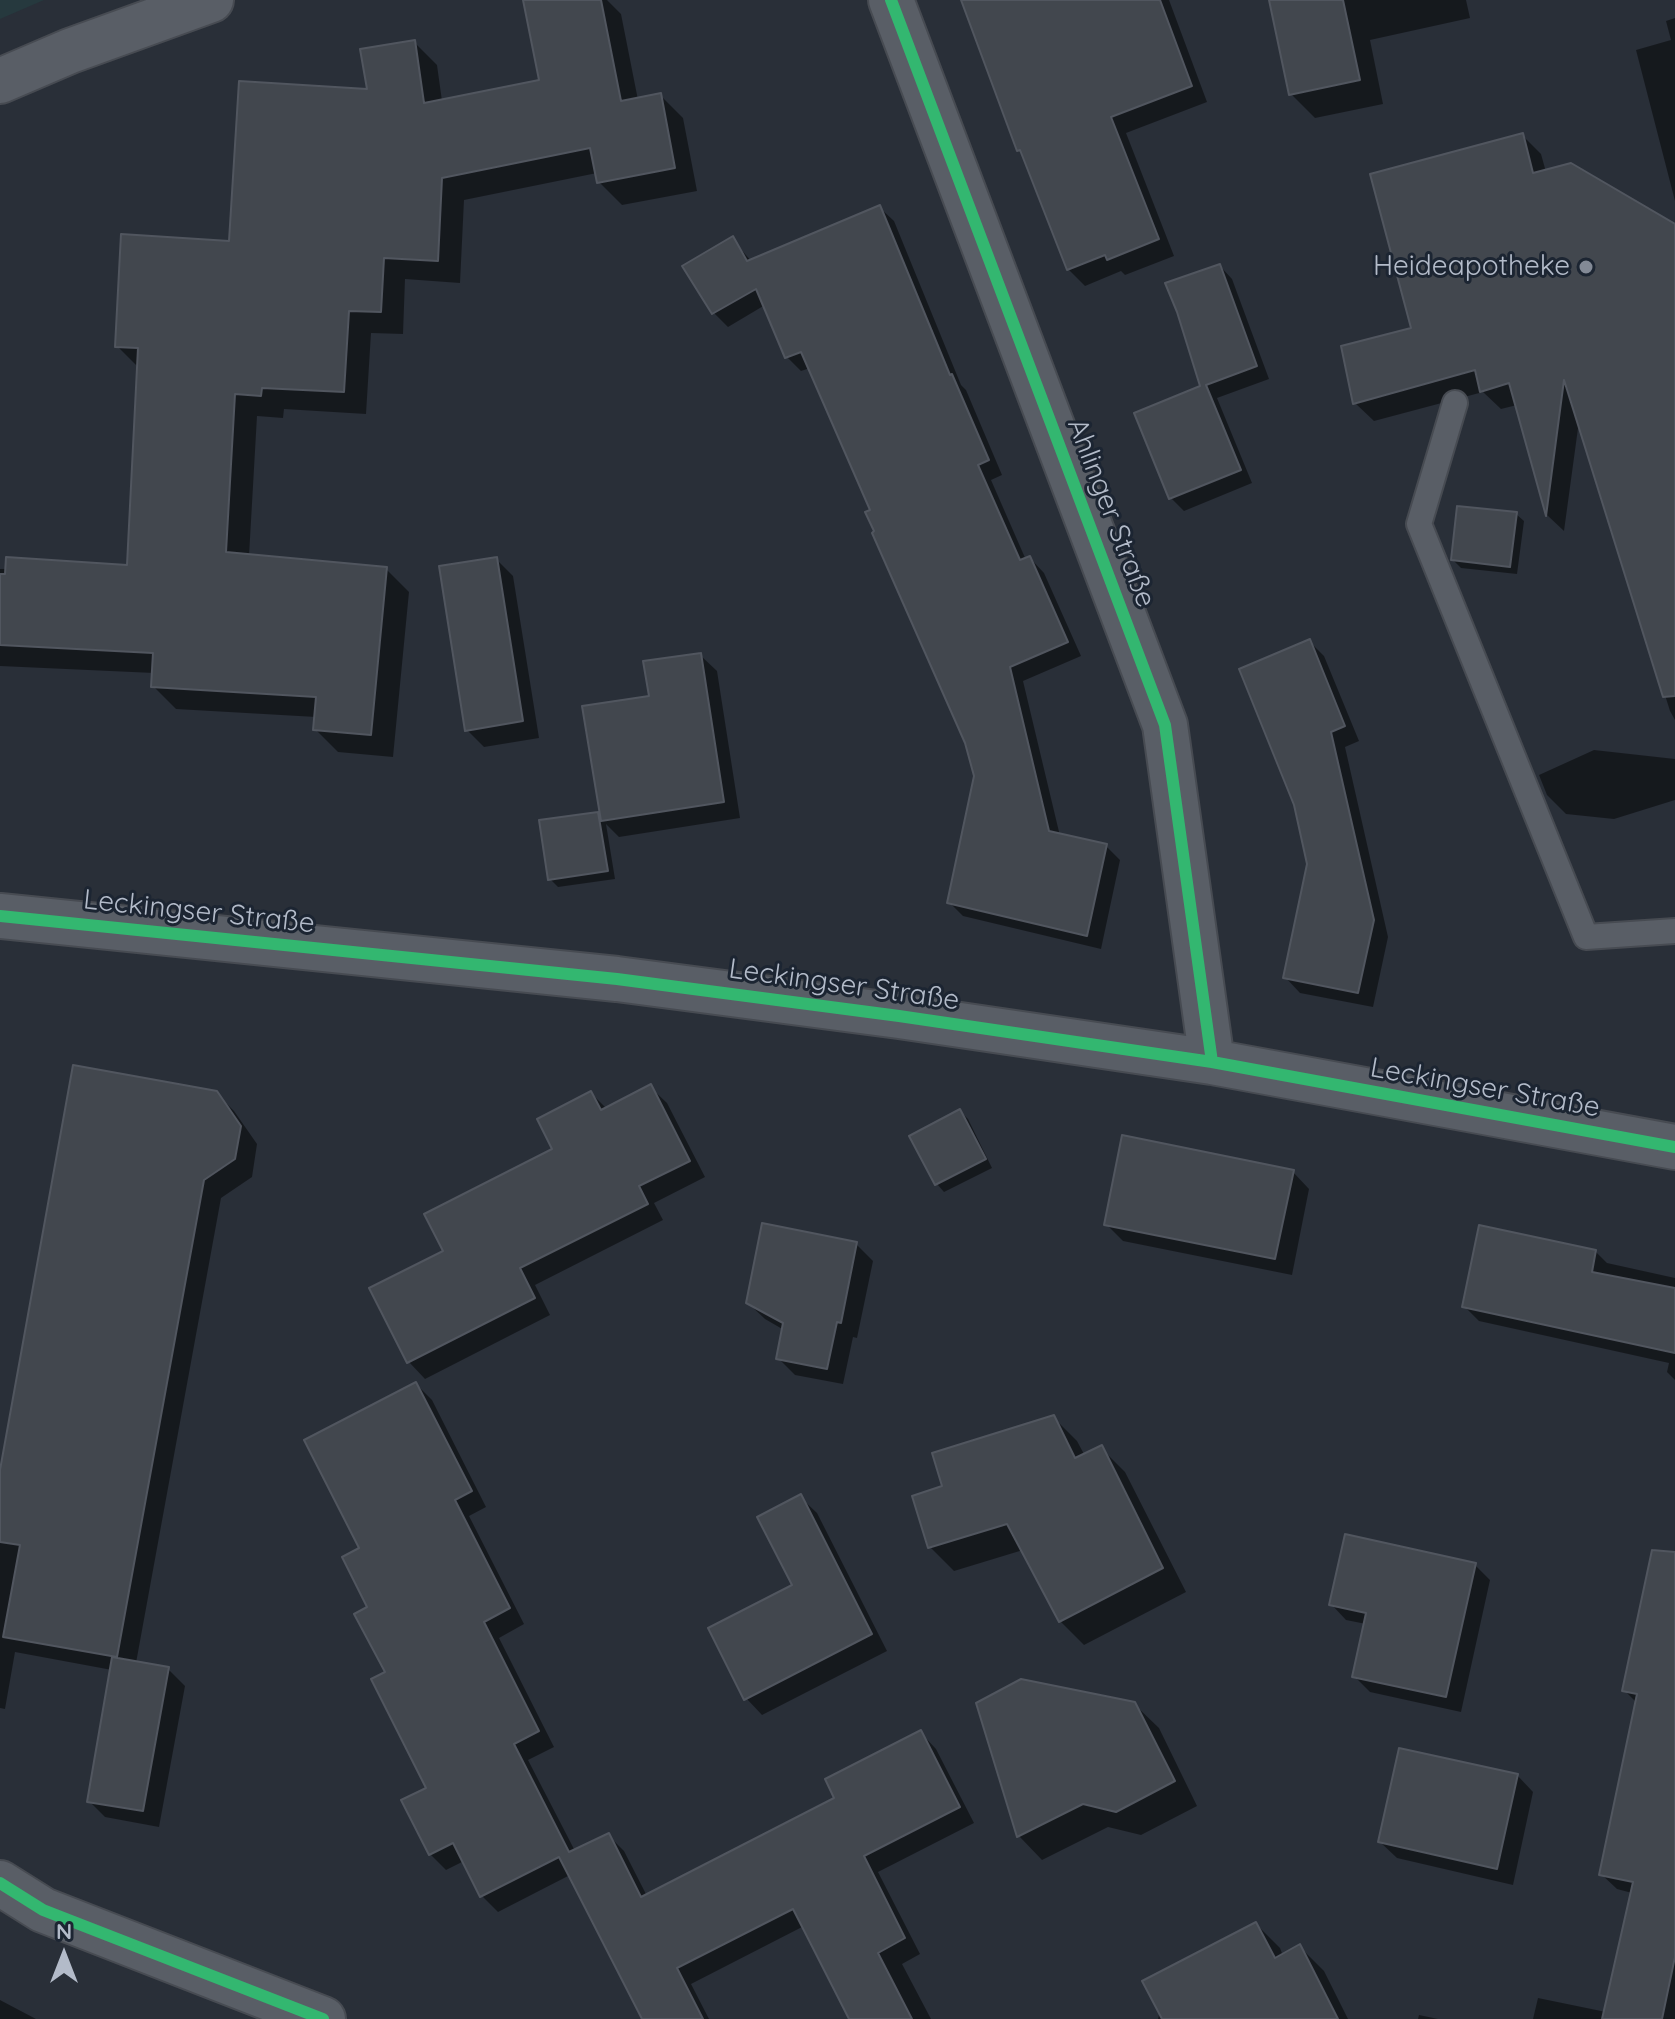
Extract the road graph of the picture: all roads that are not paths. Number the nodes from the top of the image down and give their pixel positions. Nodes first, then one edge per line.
1 (211, 0) edge
2 (891, 0) edge
3 (0, 81) edge
4 (1455, 403) dead end
5 (0, 916) edge
6 (1675, 931) edge
7 (1212, 1062) junction
8 (1675, 1147) edge
9 (0, 1883) edge
10 (323, 2019) edge

1 - 3 street
2 - 7 street, Ahlinger Straße
4 - 6 lane
5 - 7 street, Leckingser Straße
7 - 8 street, Leckingser Straße
9 - 10 street

